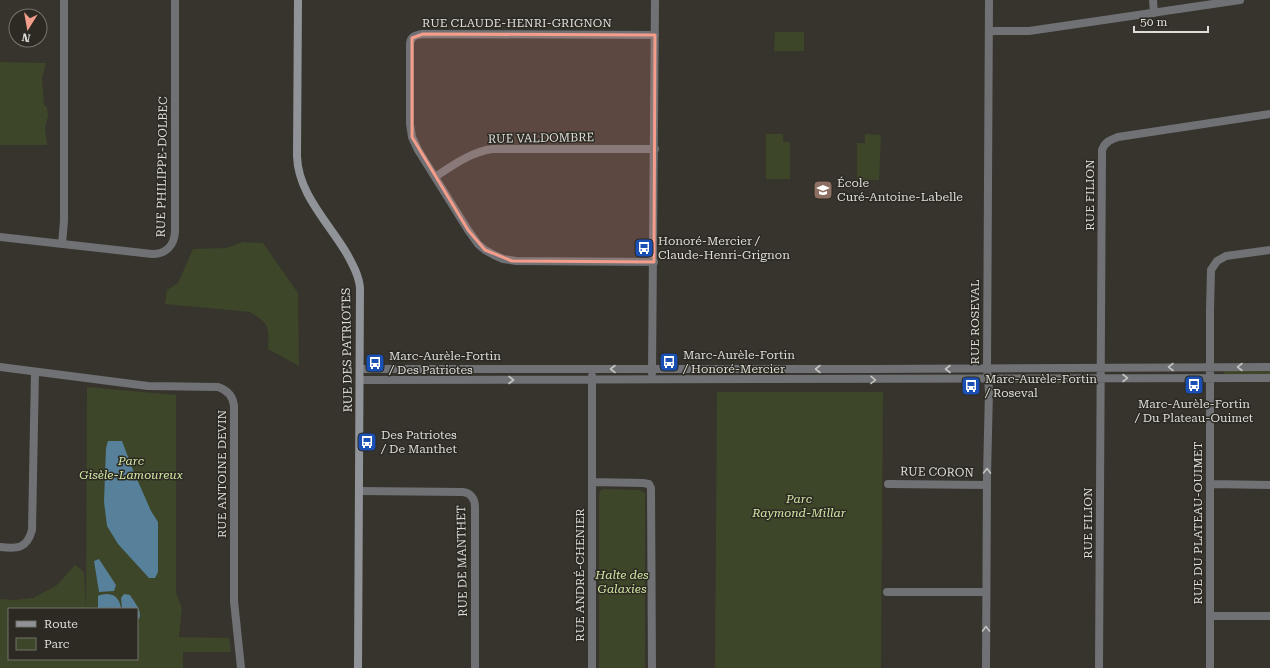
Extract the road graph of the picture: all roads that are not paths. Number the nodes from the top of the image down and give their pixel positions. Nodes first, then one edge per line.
1 (64, 0) edge
2 (176, 0) edge
3 (298, 0) edge
4 (655, 0) edge
5 (989, 0) edge
6 (1153, 0) edge
7 (1240, 0) edge
8 (1154, 13) junction
9 (989, 31) junction
10 (655, 36) junction
11 (1270, 114) edge
12 (655, 149) junction
13 (435, 177) junction
14 (0, 237) edge
15 (62, 244) junction
16 (1270, 250) edge
17 (654, 262) junction
18 (1210, 367) junction
19 (1270, 367) edge
20 (0, 368) edge
21 (987, 368) junction
22 (1100, 368) junction
23 (360, 369) junction
24 (592, 369) junction
25 (652, 369) junction
26 (35, 372) junction
27 (1100, 378) junction
28 (1210, 378) junction
29 (1270, 378) edge
30 (987, 379) junction
31 (360, 380) junction
32 (592, 380) junction
33 (652, 380) junction
34 (592, 482) junction
35 (888, 484) dead end
36 (1210, 484) junction
37 (987, 485) junction
38 (1270, 485) edge
39 (360, 491) junction
40 (0, 547) edge
41 (887, 592) dead end
42 (986, 592) junction
43 (1210, 616) junction
44 (1270, 616) edge
45 (242, 668) edge
46 (358, 668) edge
47 (475, 668) edge
48 (592, 668) edge
49 (652, 668) edge
50 (986, 668) edge
51 (1099, 668) edge
52 (1210, 668) edge

1 - 15 street
2 - 15 street, RUE PHILIPPE-DOLBEC
3 - 23 street, RUE DES PATRIOTES
4 - 10 street
5 - 9 street, RUE ROSEVAL
6 - 8 street
7 - 8 street
8 - 9 street
9 - 21 street, RUE ROSEVAL
10 - 12 street
10 - 13 street, RUE CLAUDE-HENRI-GRIGNON
11 - 22 street, RUE FILION
12 - 13 street, RUE VALDOMBRE
12 - 17 street
13 - 17 street, RUE CLAUDE-HENRI-GRIGNON
14 - 15 street, RUE PHILIPPE-DOLBEC
16 - 18 street
17 - 25 street
19 -> 18 street
18 -> 22 street
18 - 28 street, RUE DU PLATEAU-OUIMET
20 - 26 street, RUE ANTOINE DEVIN
21 - 22 street
21 -> 25 street
21 - 30 street, RUE ROSEVAL
22 - 27 street, RUE FILION
23 - 24 street
23 - 31 street, RUE DES PATRIOTES
25 -> 24 street
24 - 32 street, RUE ANDRÉ-CHENIER
25 - 33 street
26 - 40 street
26 - 45 street, RUE ANTOINE DEVIN
27 -> 28 street
27 - 30 street
27 - 51 street, RUE FILION
28 - 29 street
28 - 36 street, RUE DU PLATEAU-OUIMET
33 -> 30 street
37 -> 30 street, RUE ROSEVAL
31 -> 32 street
31 - 39 street, RUE DES PATRIOTES
32 - 33 street
32 - 34 street, RUE ANDRÉ-CHENIER
34 - 48 street, RUE ANDRÉ-CHENIER
34 - 49 street
35 - 37 street, RUE CORON
36 - 38 street
36 - 43 street, RUE DU PLATEAU-OUIMET
37 - 42 street, RUE ROSEVAL
39 - 46 street, RUE DES PATRIOTES
39 - 47 street, RUE DE MANTHET
41 - 42 street
50 -> 42 street, RUE ROSEVAL
43 - 44 street
43 - 52 street, RUE DU PLATEAU-OUIMET

